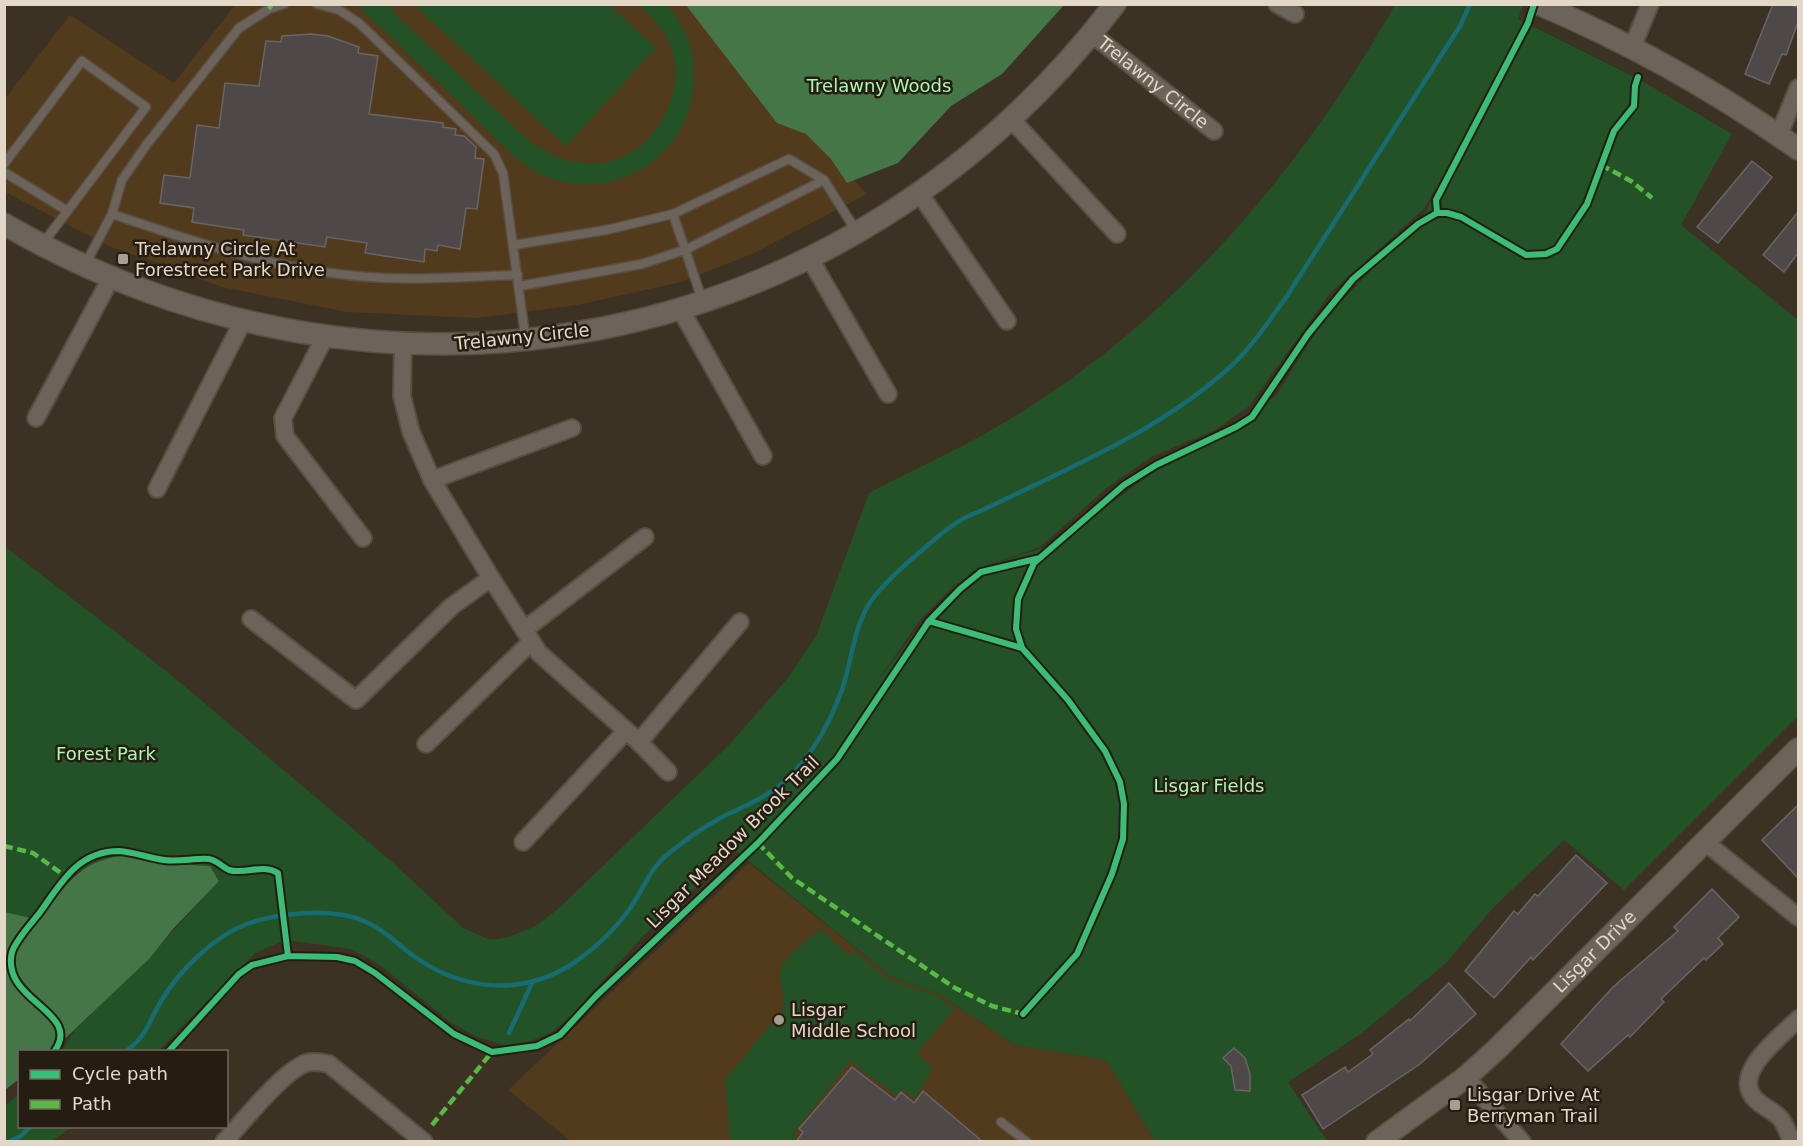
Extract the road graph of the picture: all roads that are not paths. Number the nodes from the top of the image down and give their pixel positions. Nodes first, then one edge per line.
1 (284, 4) edge
2 (317, 4) edge
3 (1115, 4) edge
4 (1277, 4) edge
5 (1539, 4) edge
6 (1650, 4) edge
7 (1295, 14) dead end
8 (1092, 34) junction
9 (1632, 48) junction
10 (1798, 88) edge
11 (1012, 120) junction
12 (1214, 131) dead end
13 (1779, 135) junction
14 (1798, 149) edge
15 (4, 164) edge
16 (4, 172) edge
17 (824, 180) junction
18 (920, 194) junction
19 (66, 210) junction
20 (112, 214) junction
21 (673, 214) junction
22 (4, 224) edge
23 (857, 231) junction
24 (1117, 234) dead end
25 (42, 245) junction
26 (514, 245) junction
27 (687, 249) junction
28 (809, 257) junction
29 (84, 266) junction
30 (518, 276) junction
31 (111, 278) junction
32 (520, 286) junction
33 (703, 303) junction
34 (681, 310) junction
35 (243, 321) junction
36 (1007, 321) dead end
37 (326, 337) junction
38 (525, 340) junction
39 (403, 344) junction
40 (888, 394) dead end
41 (36, 418) dead end
42 (572, 428) dead end
43 (763, 456) dead end
44 (432, 480) junction
45 (157, 489) dead end
46 (645, 537) dead end
47 (363, 538) dead end
48 (491, 578) junction
49 (251, 619) dead end
50 (740, 622) dead end
51 (527, 636) junction
52 (626, 731) junction
53 (639, 742) junction
54 (426, 744) dead end
55 (1798, 749) edge
56 (668, 772) dead end
57 (523, 842) dead end
58 (1705, 842) junction
59 (1798, 917) edge
60 (1798, 1019) edge
61 (1466, 1077) junction
62 (1001, 1122) dead end
63 (224, 1142) edge
64 (424, 1142) edge
65 (1027, 1142) edge
66 (1377, 1142) edge
67 (1522, 1142) edge
68 (1792, 1142) edge

1 - 20 lane
2 - 26 lane
3 - 8 street, Trelawny Circle
4 - 7 street
5 - 9 street
6 - 9 street
8 - 11 street, Trelawny Circle
8 - 12 street, Trelawny Circle
9 - 13 street
10 - 13 street
11 - 18 street, Trelawny Circle
11 - 24 street
13 - 14 street
15 - 19 lane
16 - 19 lane
17 - 21 lane
17 - 23 lane
17 - 27 lane
18 - 23 street, Trelawny Circle
18 - 36 street
19 - 25 lane
20 - 29 lane
20 - 30 lane
21 - 26 lane
21 - 27 lane
22 - 25 street, Trelawny Circle
23 - 28 street, Trelawny Circle
25 - 29 street, Trelawny Circle
26 - 30 lane
27 - 32 lane
27 - 33 lane
28 - 33 street, Trelawny Circle
28 - 40 street
29 - 31 street, Trelawny Circle
30 - 32 lane
31 - 35 street, Trelawny Circle
31 - 41 street
32 - 38 lane
33 - 34 street, Trelawny Circle
34 - 38 street, Trelawny Circle
34 - 43 street
35 - 37 street, Trelawny Circle
35 - 45 street
37 - 39 street, Trelawny Circle
37 - 47 street
38 - 39 street, Trelawny Circle
39 - 44 street
42 - 44 street
44 - 48 street
46 - 51 street
48 - 49 street
48 - 51 street
50 - 53 street
51 - 52 street
51 - 54 street
52 - 53 street
52 - 57 street
53 - 56 street
55 - 58 street, Lisgar Drive
58 - 59 street
58 - 61 street, Lisgar Drive
60 - 68 street
61 - 66 street, Lisgar Drive
61 - 67 street
62 - 65 lane
63 - 64 street

